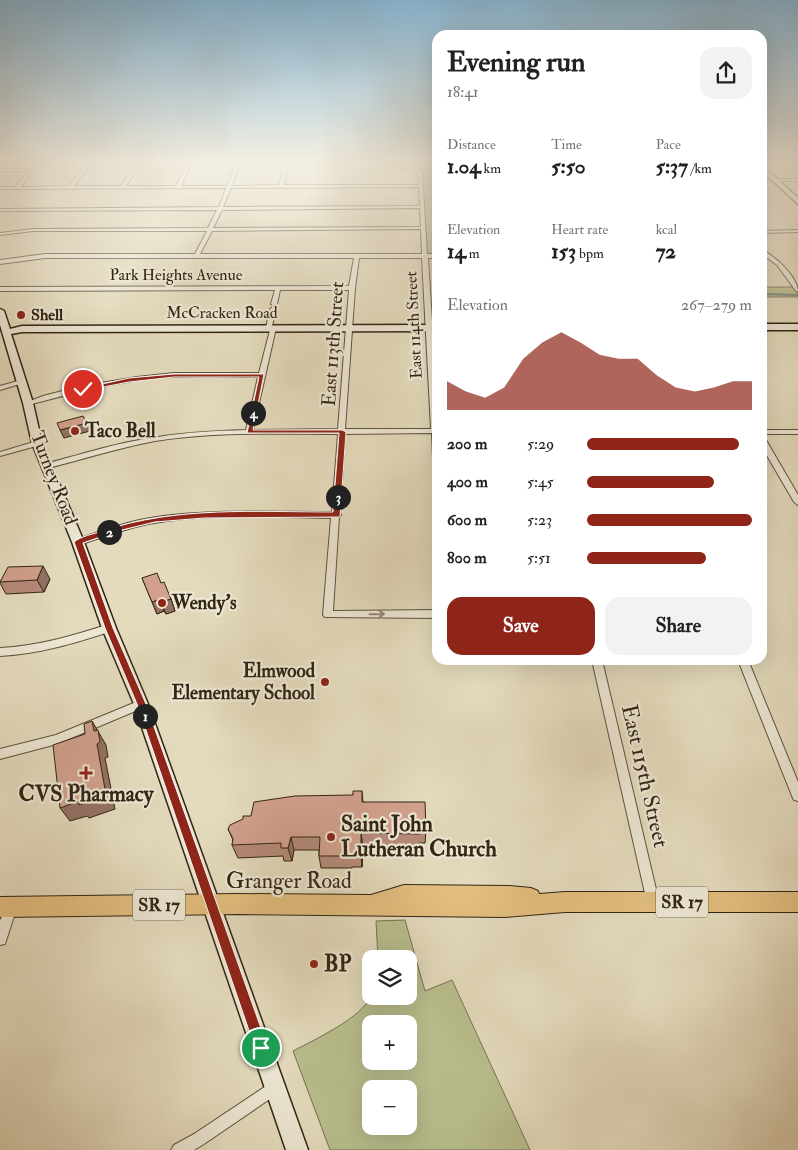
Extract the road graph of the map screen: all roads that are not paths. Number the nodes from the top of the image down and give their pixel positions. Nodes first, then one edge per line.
1 (217, 215) edge
2 (421, 215) edge
3 (422, 228) junction
4 (210, 229) junction
5 (798, 231) edge
6 (767, 232) edge
7 (0, 234) edge
8 (357, 255) junction
9 (424, 255) junction
10 (767, 255) edge
11 (197, 256) junction
12 (432, 256) edge
13 (0, 262) edge
14 (278, 288) junction
15 (352, 288) junction
16 (0, 289) edge
17 (798, 290) edge
18 (0, 311) edge
19 (767, 326) edge
20 (798, 326) edge
21 (271, 328) junction
22 (350, 328) junction
23 (427, 328) junction
24 (432, 328) edge
25 (3, 332) edge
26 (262, 375) junction
27 (21, 382) junction
28 (432, 386) edge
29 (0, 388) edge
30 (28, 403) junction
31 (249, 432) junction
32 (342, 432) junction
33 (432, 432) edge
34 (767, 432) edge
35 (798, 432) edge
36 (37, 443) junction
37 (767, 449) edge
38 (0, 454) edge
39 (48, 466) junction
40 (798, 502) edge
41 (337, 515) junction
42 (78, 542) junction
43 (432, 614) edge
44 (109, 628) junction
45 (0, 652) edge
46 (599, 665) edge
47 (745, 665) edge
48 (141, 704) junction
49 (0, 754) edge
50 (798, 796) edge
51 (653, 902) junction
52 (798, 902) edge
53 (210, 904) junction
54 (5, 906) edge
55 (0, 939) edge
56 (275, 1087) junction
57 (179, 1150) edge
58 (297, 1150) edge

1 - 4 street
2 - 3 street, East 114th Street
3 - 4 street
3 - 9 street, East 114th Street
4 - 7 street
4 - 11 street
5 - 6 street
8 - 9 street
8 - 11 street
8 - 15 street, East 113th Street
9 - 12 street
9 - 23 street, East 114th Street
10 - 17 street
11 - 13 street
14 - 15 street, Park Heights Avenue
14 - 16 street, Park Heights Avenue
14 - 21 street
15 - 22 street, East 113th Street
18 - 25 main road, Turney Road
19 - 20 main road
21 - 22 main road, McCracken Road
21 - 25 main road, McCracken Road
21 - 26 street
22 - 23 main road, McCracken Road
22 - 32 street, East 113th Street
23 - 24 main road, McCracken Road
23 - 28 street, East 114th Street
25 - 27 main road, Turney Road
26 - 30 street
26 - 31 street
27 - 29 street
27 - 30 main road, Turney Road
30 - 36 main road, Turney Road
31 - 32 street
31 - 39 street
32 - 33 street
32 - 41 street, East 113th Street
34 - 35 street
36 - 38 street
36 - 39 main road, Turney Road
37 - 40 street
39 - 42 main road, Turney Road
41 - 42 street
41 -> 43 street, East 113th Street
42 - 44 main road, Turney Road
44 - 45 street
44 - 48 main road, Turney Road
46 - 51 street, East 115th Street
47 - 50 street
48 - 49 street
48 - 53 main road, Turney Road
51 - 52 main road, Granger Road / SR 17
51 - 53 main road, Granger Road / SR 17
53 - 54 main road, Granger Road / SR 17
53 - 56 main road, Turney Road
54 - 55 street
56 - 57 street
56 - 58 main road, Turney Road

